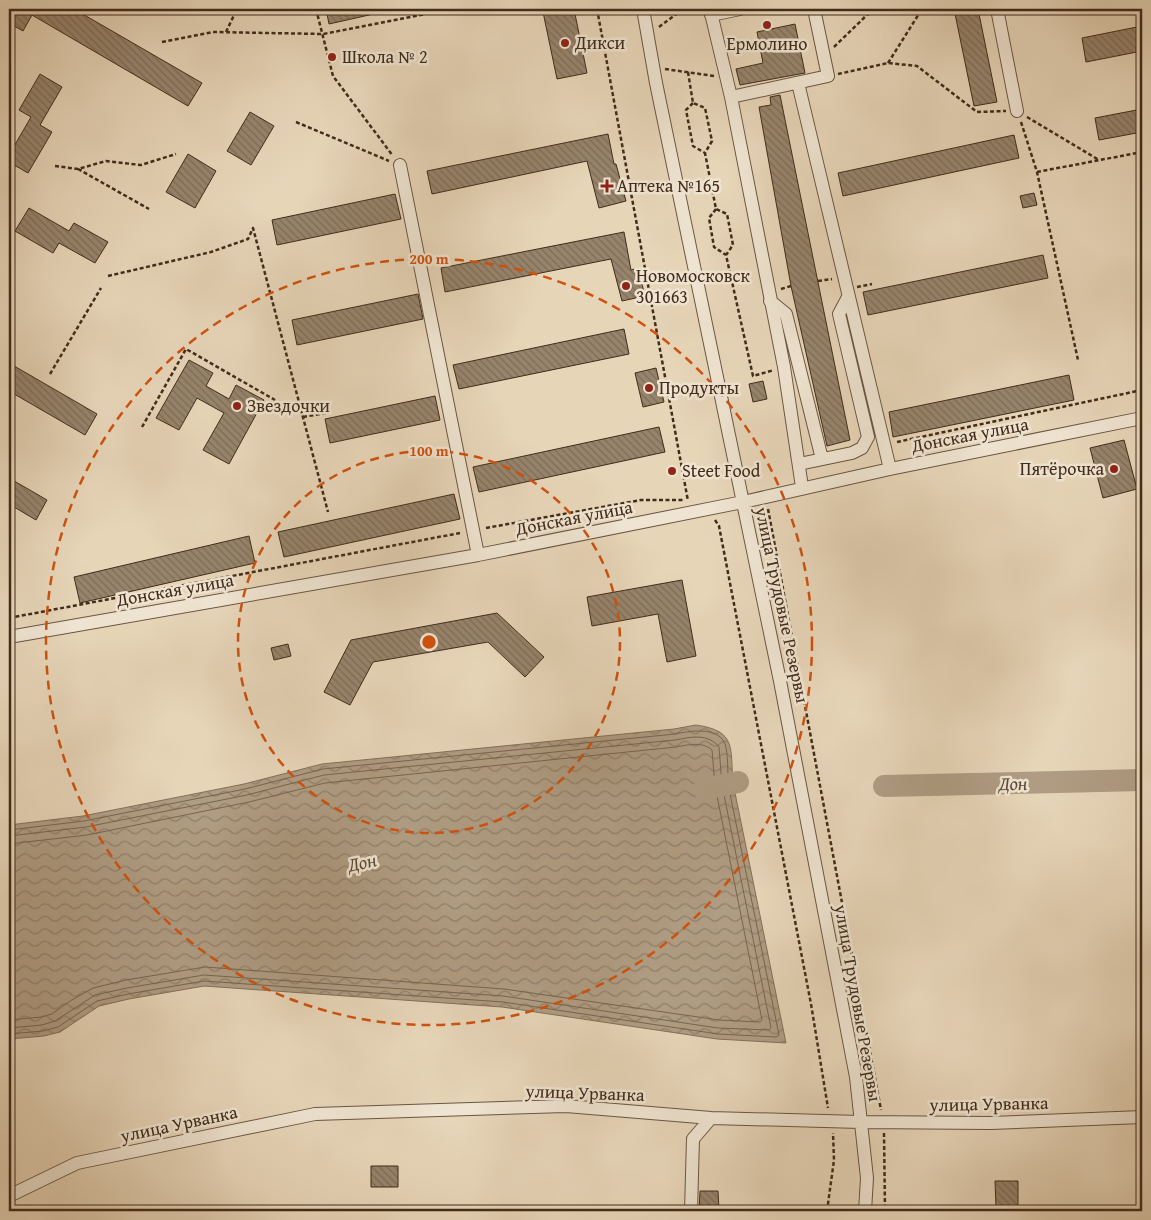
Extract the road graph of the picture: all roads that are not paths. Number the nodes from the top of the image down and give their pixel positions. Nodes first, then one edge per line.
1 (642, 9) edge
2 (740, 9) edge
3 (814, 9) edge
4 (997, 9) edge
5 (710, 12) edge
6 (798, 83) junction
7 (731, 97) junction
8 (1017, 111) road end
9 (400, 165) road end
10 (848, 297) junction
11 (770, 301) junction
12 (1142, 418) edge
13 (822, 459) junction
14 (799, 464) junction
15 (890, 469) junction
16 (802, 487) junction
17 (743, 502) junction
18 (478, 555) junction
19 (9, 637) edge
20 (1142, 1117) edge
21 (711, 1118) junction
22 (860, 1122) junction
23 (9, 1196) edge
24 (691, 1211) edge
25 (864, 1211) edge

1 - 17 street, улица Трудовые Резервы
2 - 5 street
3 - 6 street
4 - 8 street
5 - 7 street
6 - 7 street
6 - 10 street
7 - 11 street
9 - 18 street
10 - 13 street
10 - 15 street
11 - 13 street
11 - 14 street
12 - 15 street, Донская улица
13 - 14 street
14 - 16 street
15 - 16 street, Донская улица
16 - 17 street, Донская улица
17 - 18 street, Донская улица
17 - 22 street, улица Трудовые Резервы
18 - 19 street, Донская улица
20 - 22 street, улица Урванка
21 - 22 street, улица Урванка
21 - 23 street, улица Урванка
21 - 24 street
22 - 25 street, улица Трудовые Резервы

